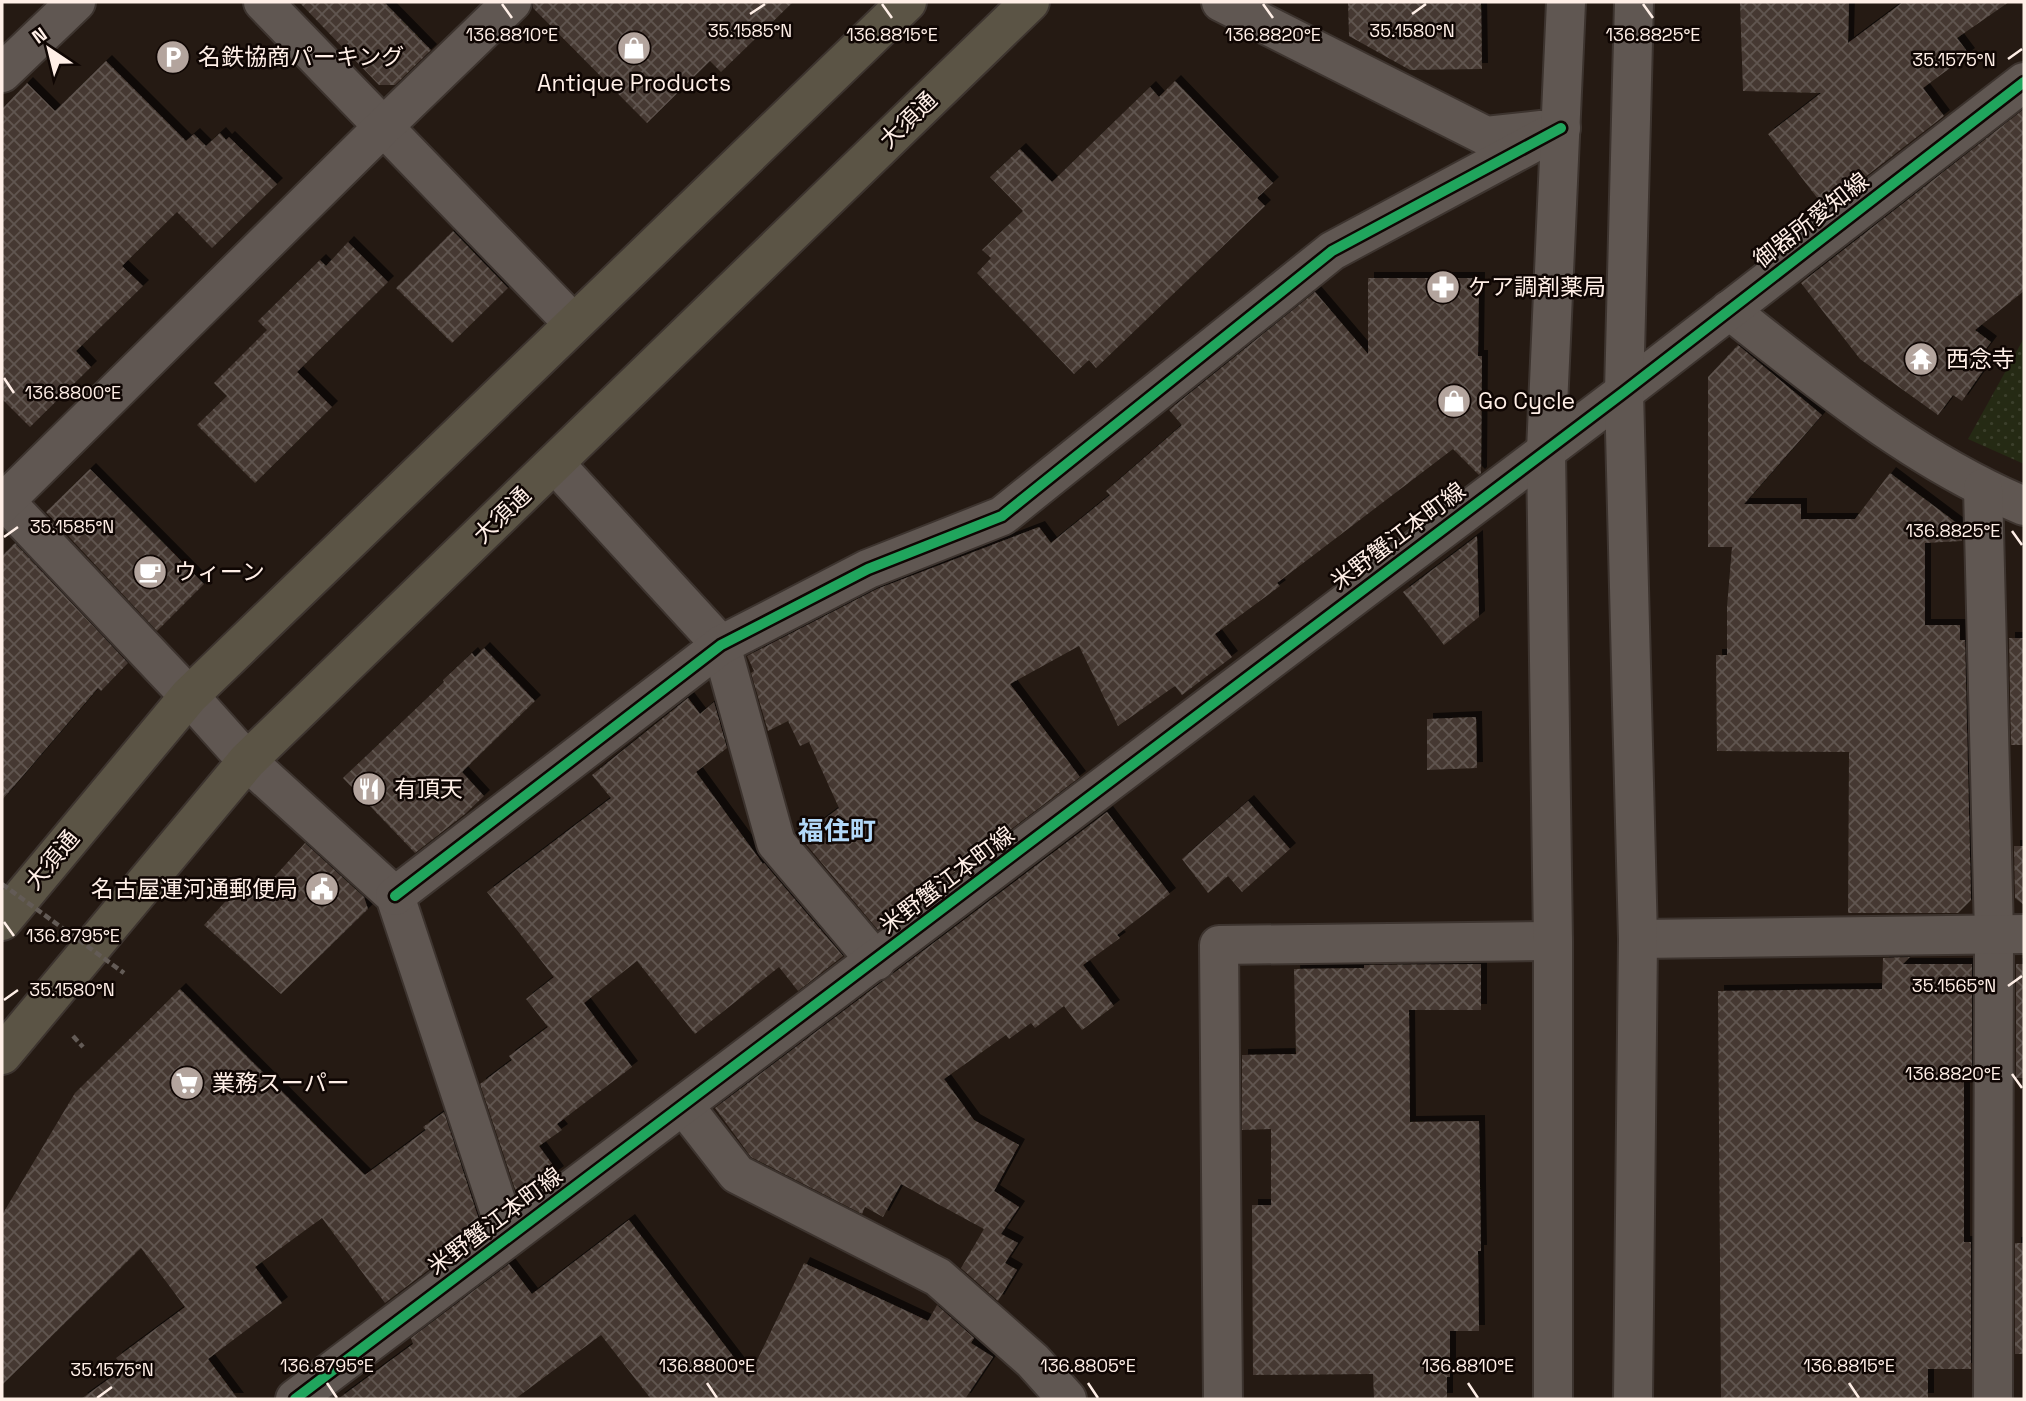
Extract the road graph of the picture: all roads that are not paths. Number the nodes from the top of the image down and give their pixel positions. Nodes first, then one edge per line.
1 (76, 2) edge
2 (263, 2) edge
3 (512, 2) edge
4 (907, 2) edge
5 (1030, 2) edge
6 (1221, 2) edge
7 (1566, 2) edge
8 (1634, 2) edge
9 (2, 73) edge
10 (2024, 82) edge
11 (384, 126) junction
12 (1561, 128) junction
13 (1729, 310) junction
14 (573, 323) junction
15 (1624, 392) junction
16 (1546, 450) junction
17 (555, 464) junction
18 (1983, 488) junction
19 (3, 501) edge
20 (2024, 506) edge
21 (721, 645) junction
22 (189, 696) junction
23 (247, 761) junction
24 (395, 896) junction
25 (2, 920) edge
26 (2009, 934) edge
27 (1638, 939) junction
28 (1553, 941) junction
29 (876, 961) junction
30 (2, 1055) edge
31 (684, 1106) junction
32 (508, 1237) junction
33 (295, 1399) edge
34 (1067, 1399) edge
35 (1223, 1399) edge
36 (1553, 1399) edge
37 (1633, 1399) edge
38 (1993, 1399) edge

1 - 9 street
2 - 11 street
3 - 11 street
4 - 14 main road, 大須通
5 - 17 main road, 大須通
6 - 12 street
7 - 12 street
8 - 15 street
10 - 13 street, 御器所愛知線
11 - 14 street
11 - 19 street
12 - 16 street
12 - 21 street
13 - 15 street, 御器所愛知線
13 - 18 street
14 - 22 main road, 大須通
15 - 16 street, 米野蟹江本町線
15 - 27 street
16 - 28 street
16 - 29 street, 米野蟹江本町線
17 - 21 street
17 - 23 main road, 大須通
18 - 20 street
18 - 26 street
19 - 22 street
21 - 24 street
21 - 29 street
22 - 23 street
22 - 25 main road, 大須通
23 - 24 street
23 - 30 main road, 大須通
24 - 32 street
26 - 27 street
26 - 38 street
27 - 37 street
28 - 35 street
28 - 36 street
29 - 31 street, 米野蟹江本町線
31 - 32 street, 米野蟹江本町線
31 - 34 street
32 - 33 street, 米野蟹江本町線

